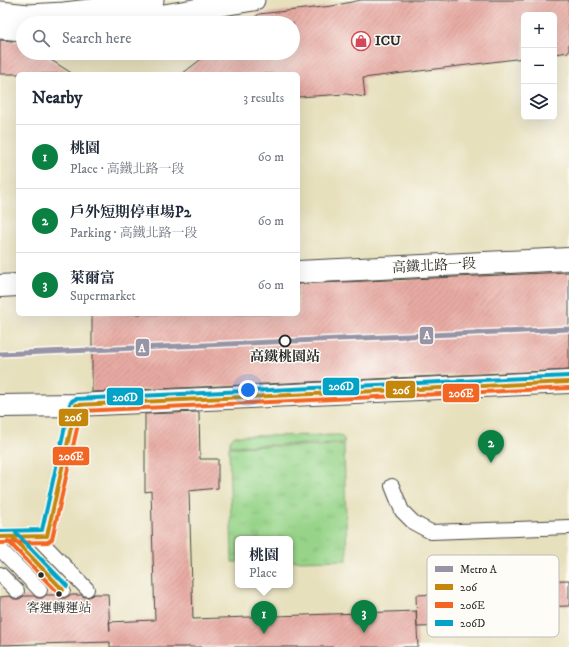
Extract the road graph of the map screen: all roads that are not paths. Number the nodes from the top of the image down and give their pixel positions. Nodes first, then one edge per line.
1 (153, 0) edge
2 (254, 0) edge
3 (0, 12) edge
4 (161, 16) edge
5 (0, 28) edge
6 (16, 29) edge
7 (569, 259) edge
8 (300, 272) edge
9 (16, 285) edge
10 (0, 286) edge
11 (569, 382) edge
12 (76, 405) junction
13 (0, 406) edge
14 (392, 486) dead end
15 (569, 527) edge
16 (36, 536) junction
17 (6, 537) edge
18 (0, 549) edge
19 (0, 574) edge
20 (87, 589) dead end
21 (40, 590) dead end
22 (63, 590) dead end
23 (17, 591) dead end

1 - 3 street
2 - 4 street
5 - 6 street
7 - 8 street, 高鐵北路一段
9 - 10 street
11 - 12 street
12 - 13 street
12 - 16 lane
14 - 15 lane
16 - 17 lane
16 - 20 lane
17 - 22 lane
18 - 21 lane
19 - 23 lane

